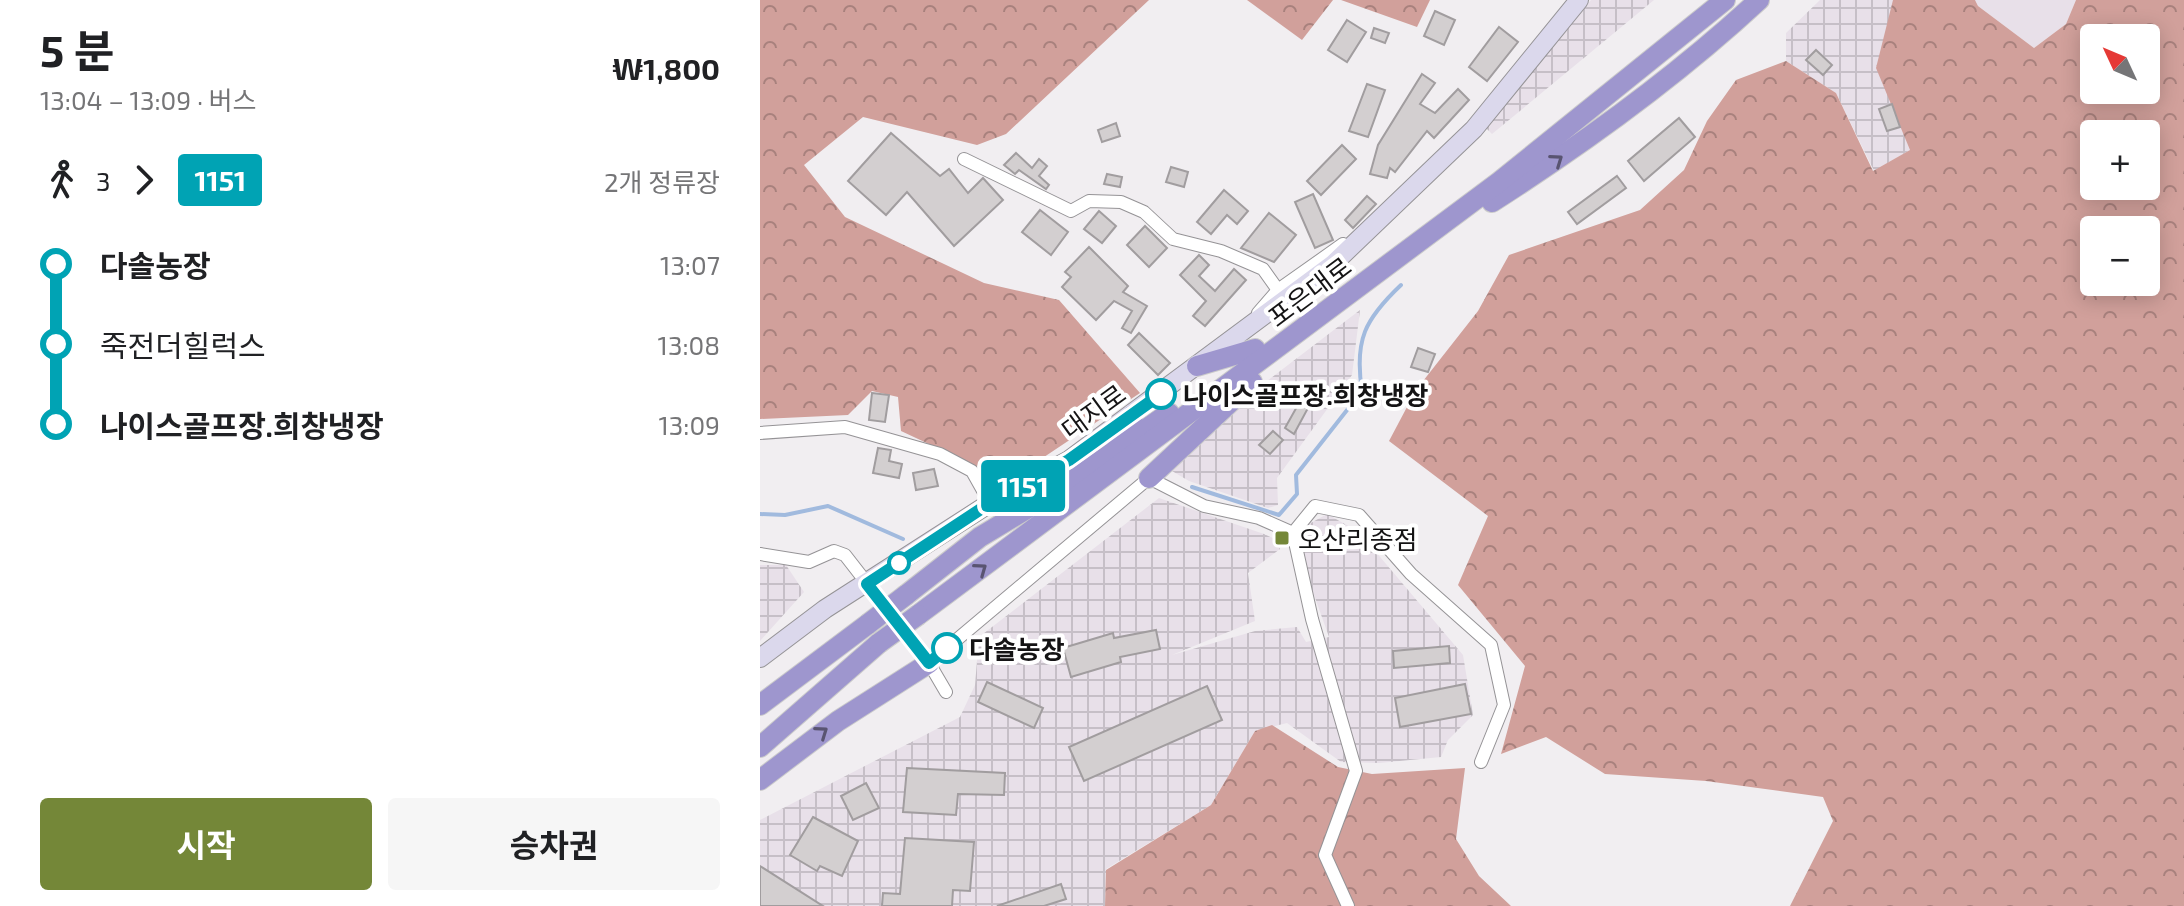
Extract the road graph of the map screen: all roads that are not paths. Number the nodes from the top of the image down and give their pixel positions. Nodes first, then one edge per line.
1 (1579, 0) edge
2 (1704, 0) edge
3 (1725, 0) edge
4 (1759, 0) edge
5 (1474, 129) junction
6 (964, 159) dead end
7 (1468, 218) junction
8 (1434, 230) junction
9 (1371, 277) junction
10 (1278, 290) junction
11 (1358, 296) junction
12 (1250, 326) junction
13 (1255, 349) junction
14 (1197, 366) junction
15 (1133, 415) junction
16 (760, 433) edge
17 (1114, 452) junction
18 (1149, 478) junction
19 (990, 503) junction
20 (1293, 533) junction
21 (760, 554) edge
22 (867, 584) junction
23 (760, 658) edge
24 (929, 663) junction
25 (946, 692) dead end
26 (760, 705) edge
27 (760, 747) edge
28 (1481, 762) dead end
29 (760, 780) edge
30 (1348, 906) edge

1 - 5 main road, 대지로
2 - 13 highway, 포은대로
3 - 8 highway, 포은대로
7 -> 4 highway
5 - 10 street, 대지로
5 - 12 main road, 대지로
6 - 10 street
7 - 8 highway
7 - 11 highway
8 - 9 highway, 포은대로
9 - 11 highway
27 -> 9 highway, 포은대로, bridge
10 - 12 street, 대지로
11 - 18 highway
12 - 14 main road, 대지로
13 - 14 highway
13 - 17 highway, 포은대로
14 - 15 main road, 대지로
15 - 17 highway
15 - 19 main road, 대지로
16 - 19 street
17 - 26 highway, 포은대로, bridge
18 - 20 street
18 - 24 street
19 - 22 main road, 대지로
20 - 28 street
20 - 30 street
21 - 22 street
22 - 23 main road, 대지로
22 - 24 street
24 - 25 street
29 -> 24 highway

